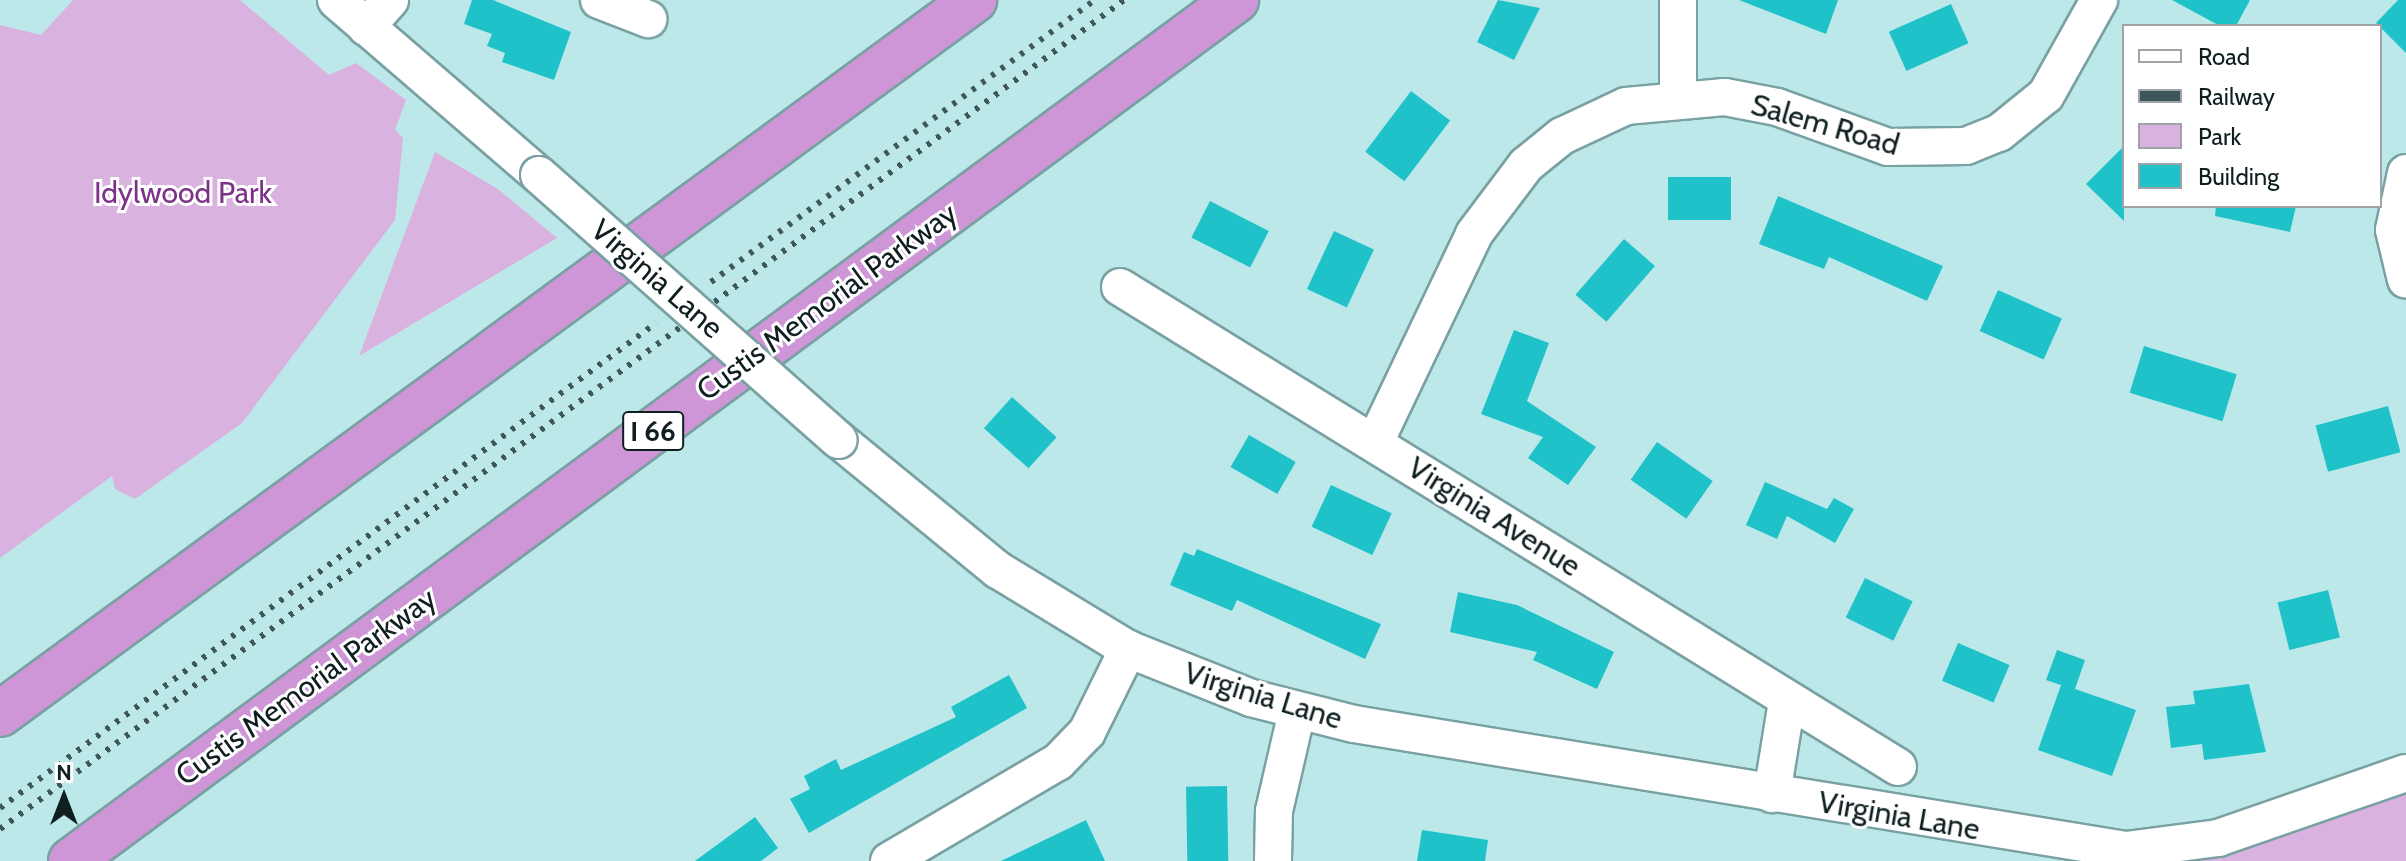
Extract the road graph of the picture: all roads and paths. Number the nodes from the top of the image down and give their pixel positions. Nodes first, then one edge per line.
1 (336, 0) edge
2 (390, 0) edge
3 (599, 0) edge
4 (974, 0) edge
5 (1236, 0) edge
6 (1678, 0) edge
7 (2099, 0) edge
8 (648, 19) dead end
9 (366, 27) junction
10 (1678, 97) junction
11 (2406, 173) edge
12 (2406, 280) edge
13 (1120, 287) dead end
14 (1375, 442) junction
15 (282, 508) junction
16 (1128, 649) junction
17 (0, 691) edge
18 (1787, 701) junction
19 (1297, 711) junction
20 (0, 714) edge
21 (0, 734) edge
22 (1898, 767) dead end
23 (2406, 773) edge
24 (1772, 794) junction
25 (71, 861) edge
26 (889, 861) edge
27 (1273, 861) edge

1 - 9 street, Virginia Lane
2 - 9 street
3 - 8 street
4 - 15 highway
5 - 25 highway, Custis Memorial Parkway / I 66
6 - 10 street
7 - 10 street, Salem Road
9 - 16 street, Virginia Lane, bridge
10 - 14 street, Salem Road
11 - 12 street
13 - 14 street, Virginia Avenue
14 - 18 street, Virginia Avenue
15 - 17 highway
15 - 20 highway
15 - 21 highway
16 - 19 street, Virginia Lane
16 - 26 street
18 - 22 street, Virginia Avenue
18 - 24 street
19 - 24 street, Virginia Lane
19 - 27 street
23 - 24 street, Virginia Lane

